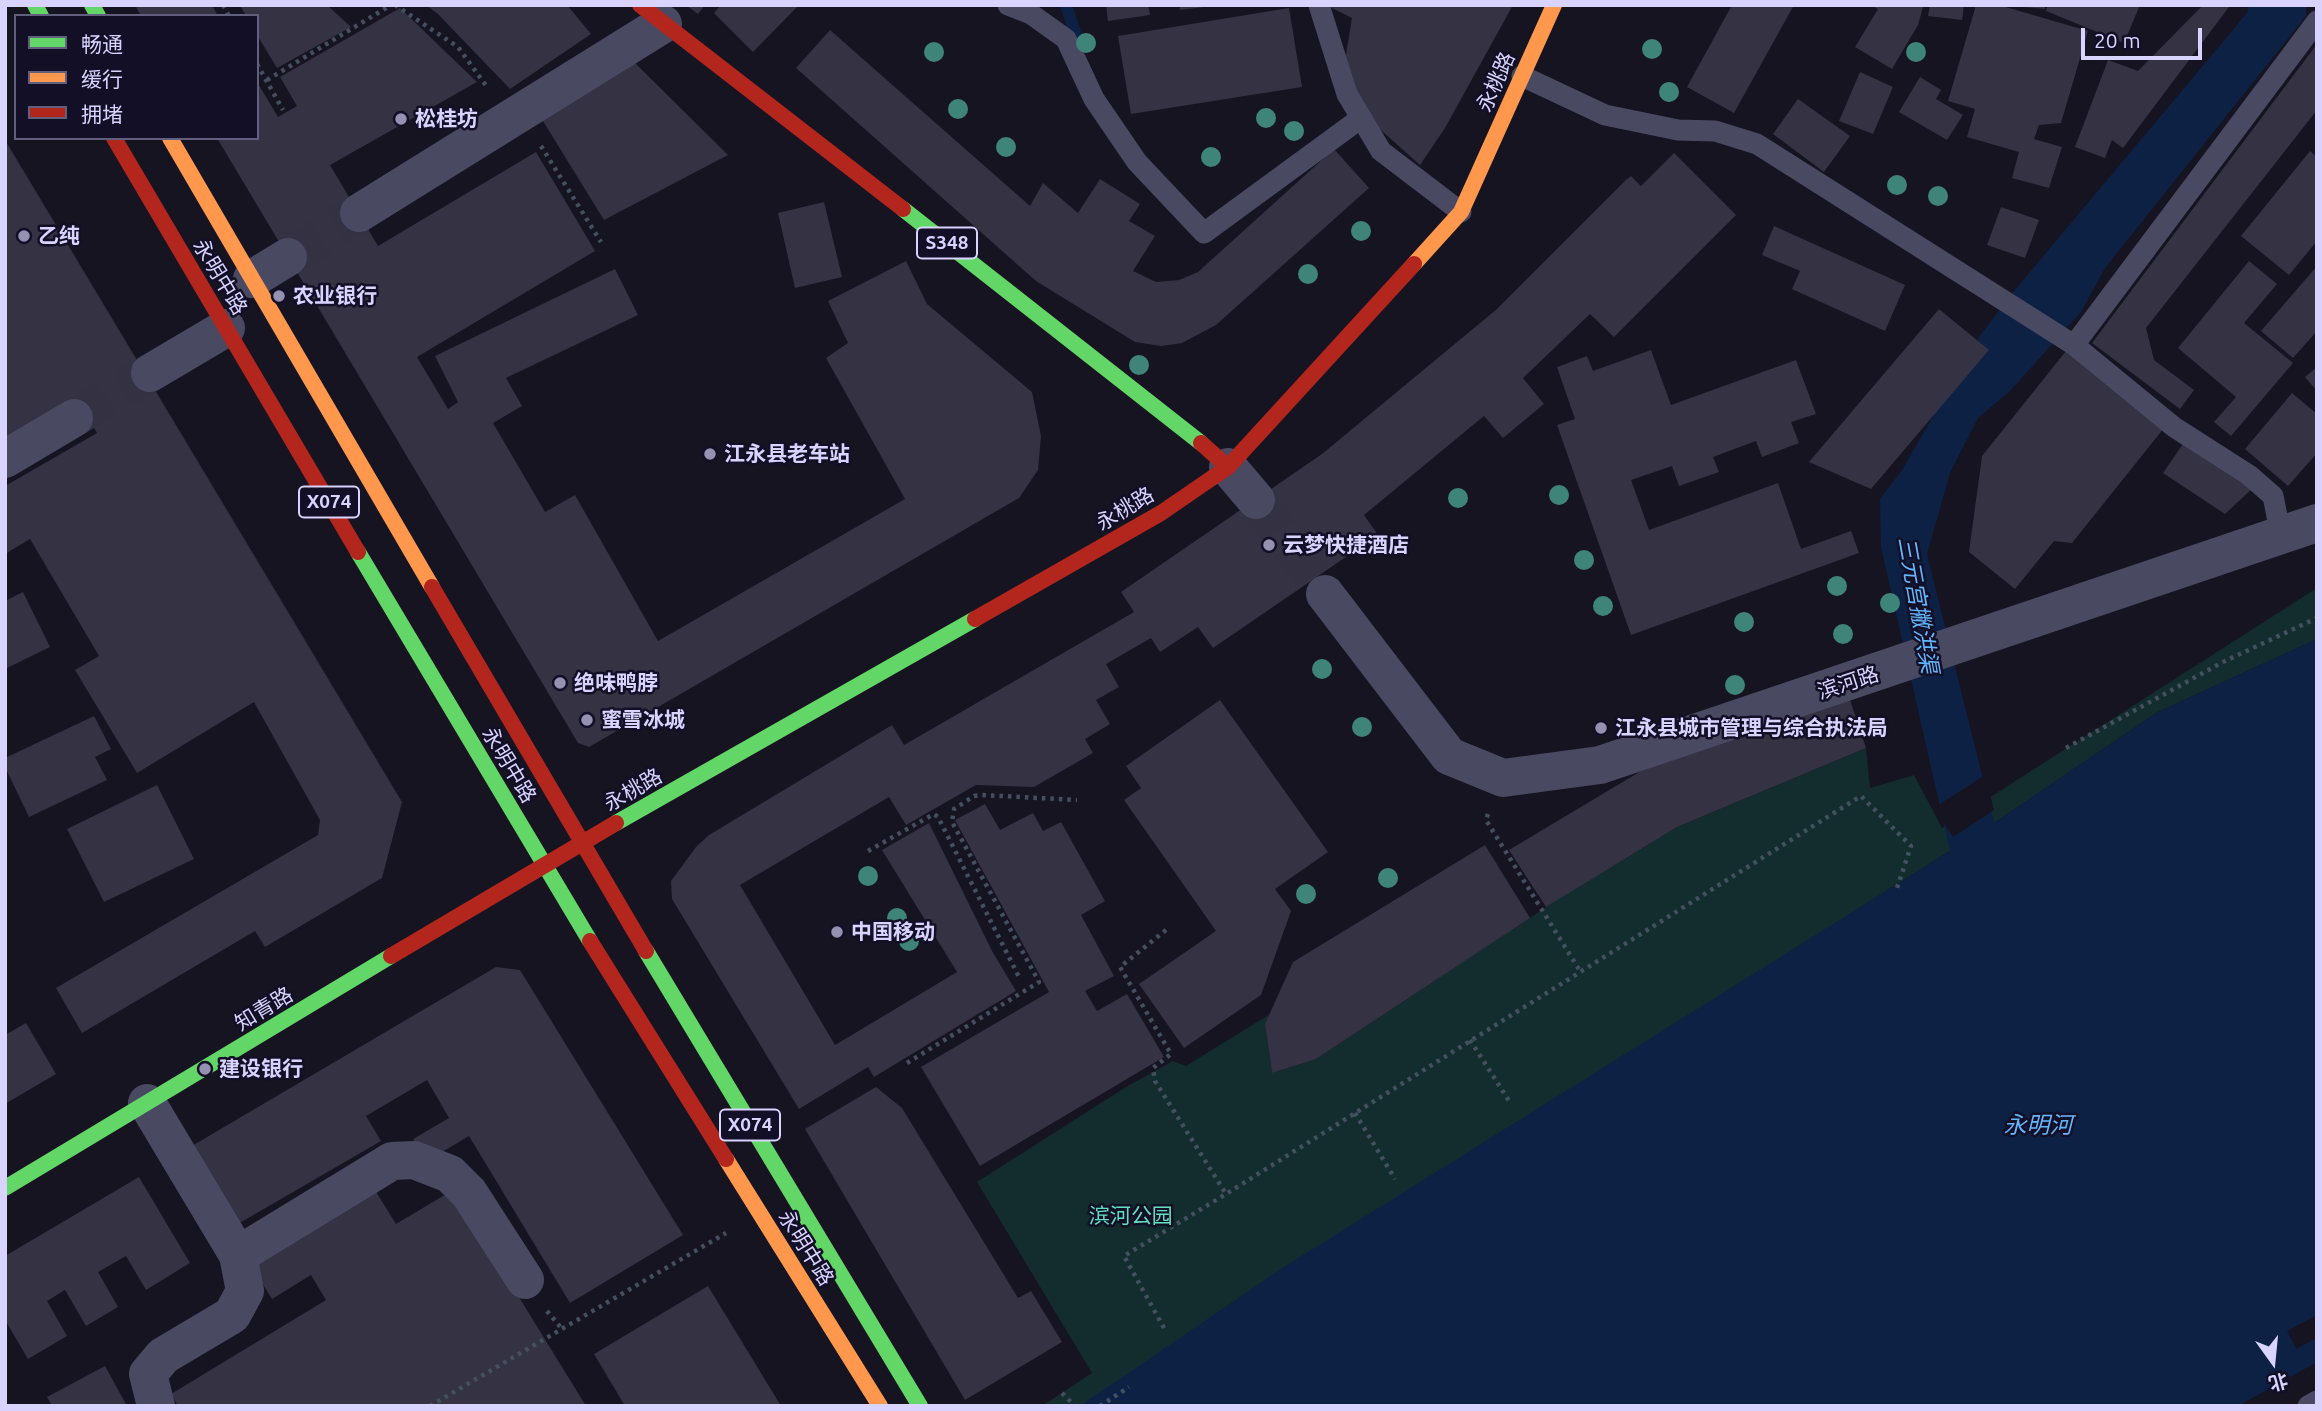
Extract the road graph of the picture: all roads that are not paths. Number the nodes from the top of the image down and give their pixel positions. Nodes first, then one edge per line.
1 (1008, 5) edge
2 (1319, 5) edge
3 (1554, 5) edge
4 (652, 14) edge
5 (2317, 21) edge
6 (1522, 76) junction
7 (1361, 118) junction
8 (115, 140) edge
9 (171, 140) edge
10 (1461, 212) junction
11 (359, 213) tunnel mouth
12 (288, 257) tunnel mouth
13 (252, 279) junction
14 (226, 328) junction
15 (2068, 341) junction
16 (150, 373) tunnel mouth
17 (74, 418) tunnel mouth
18 (5, 459) edge
19 (1228, 467) junction
20 (1256, 500) tunnel mouth
21 (2317, 523) edge
22 (2271, 539) junction
23 (1325, 594) tunnel mouth
24 (581, 844) junction
25 (543, 865) junction
26 (147, 1103) junction
27 (5, 1188) edge
28 (237, 1255) junction
29 (525, 1280) dead end
30 (2317, 1401) edge
31 (156, 1406) edge
32 (880, 1406) edge
33 (920, 1406) edge
34 (2308, 1406) edge

1 - 7 lane
2 - 7 lane
3 - 6 main road, 永桃路
4 - 11 street
4 - 19 main road, S348
5 - 15 lane
6 - 10 main road, 永桃路
6 - 15 lane
7 - 10 lane
8 - 14 main road, 永明中路 / X074
9 - 13 main road, 永明中路 / X074
10 - 19 main road, 永桃路
12 - 13 street
13 - 24 main road, 永明中路 / X074
14 - 16 street
14 - 25 main road, 永明中路 / X074
15 - 22 lane
17 - 18 street
19 - 20 street
19 - 24 main road, 永桃路
21 - 22 street, 滨河路
22 - 23 street, 滨河路
24 - 25 main road, 永桃路
24 - 33 main road, 永明中路 / X074
25 - 26 main road, 知青路
25 - 32 main road, 永明中路 / X074
26 - 27 main road, 知青路
26 - 28 street
28 - 29 street
28 - 31 street
30 - 34 lane

